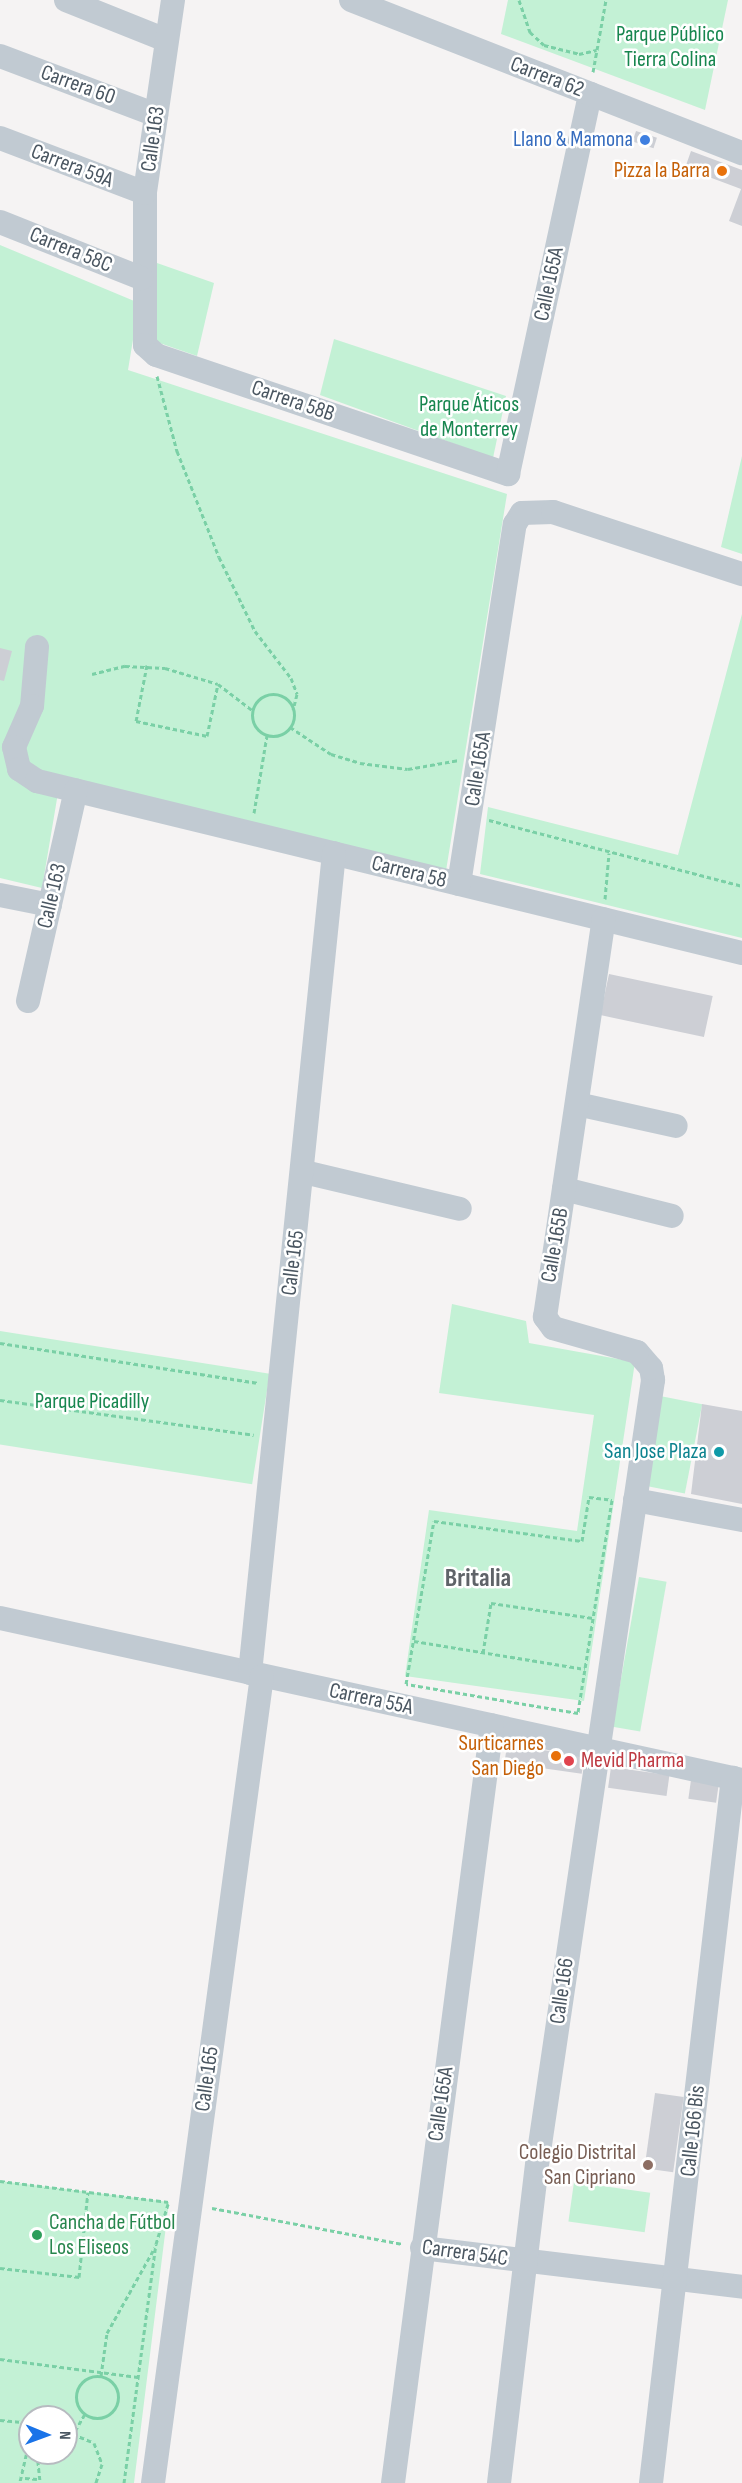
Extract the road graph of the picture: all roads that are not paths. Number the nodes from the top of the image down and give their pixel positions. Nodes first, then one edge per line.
1 (66, 0) edge
2 (173, 0) edge
3 (359, 2) edge
4 (166, 40) junction
5 (0, 56) edge
6 (590, 89) junction
7 (156, 114) junction
8 (0, 138) edge
9 (742, 153) edge
10 (145, 193) junction
11 (0, 222) edge
12 (141, 278) junction
13 (508, 474) joint
14 (742, 574) edge
15 (37, 647) dead end
16 (76, 790) junction
17 (334, 853) junction
18 (459, 884) junction
19 (0, 895) edge
20 (50, 905) junction
21 (604, 920) junction
22 (742, 953) edge
23 (28, 1001) dead end
24 (577, 1104) junction
25 (676, 1126) dead end
26 (304, 1172) junction
27 (564, 1189) junction
28 (460, 1209) dead end
29 (672, 1216) dead end
30 (635, 1500) junction
31 (742, 1520) edge
32 (0, 1618) edge
33 (256, 1674) junction
34 (492, 1725) junction
35 (597, 1747) junction
36 (737, 1779) edge
37 (422, 2248) junction
38 (524, 2261) junction
39 (676, 2278) junction
40 (742, 2287) edge
41 (153, 2483) edge
42 (393, 2483) edge
43 (499, 2483) edge
44 (651, 2483) edge

1 - 4 street
2 - 4 street, Calle 163
3 - 6 street, Carrera 62
4 - 7 street, Calle 163
5 - 7 street, Carrera 60
6 - 9 street, Carrera 62
6 - 13 street, Calle 165A
7 - 10 street, Calle 163
8 - 10 street, Carrera 59A
10 - 12 street, Calle 163
11 - 12 street, Carrera 58C
12 - 13 street, Carrera 58B
14 - 18 street, Calle 165A
15 - 16 street, Carrera 58
16 - 17 street, Carrera 58
16 - 20 street, Calle 163
17 - 18 street, Carrera 58
17 - 26 street, Calle 165
18 - 21 street, Carrera 58
19 - 20 street
20 - 23 street, Calle 163
21 - 22 street, Carrera 58
21 - 24 street, Calle 165B
24 - 25 street
24 - 27 street, Calle 165B
26 - 28 street
26 - 33 street, Calle 165
27 - 29 street
27 - 30 street, Calle 165B
30 - 31 street
30 - 35 street, Calle 166
32 - 33 street, Carrera 55A
33 - 34 street, Carrera 55A
33 - 41 street, Calle 165
34 - 35 street, Carrera 55A
34 - 37 street, Calle 165A
35 - 36 street, Carrera 55A
35 - 38 street, Calle 166
36 - 39 street, Calle 166 Bis
37 - 38 street, Carrera 54C
37 - 42 street, Calle 165A
38 - 39 street, Carrera 54C
38 - 43 street, Calle 166
39 - 40 street, Carrera 54C
39 - 44 street, Calle 166 Bis

